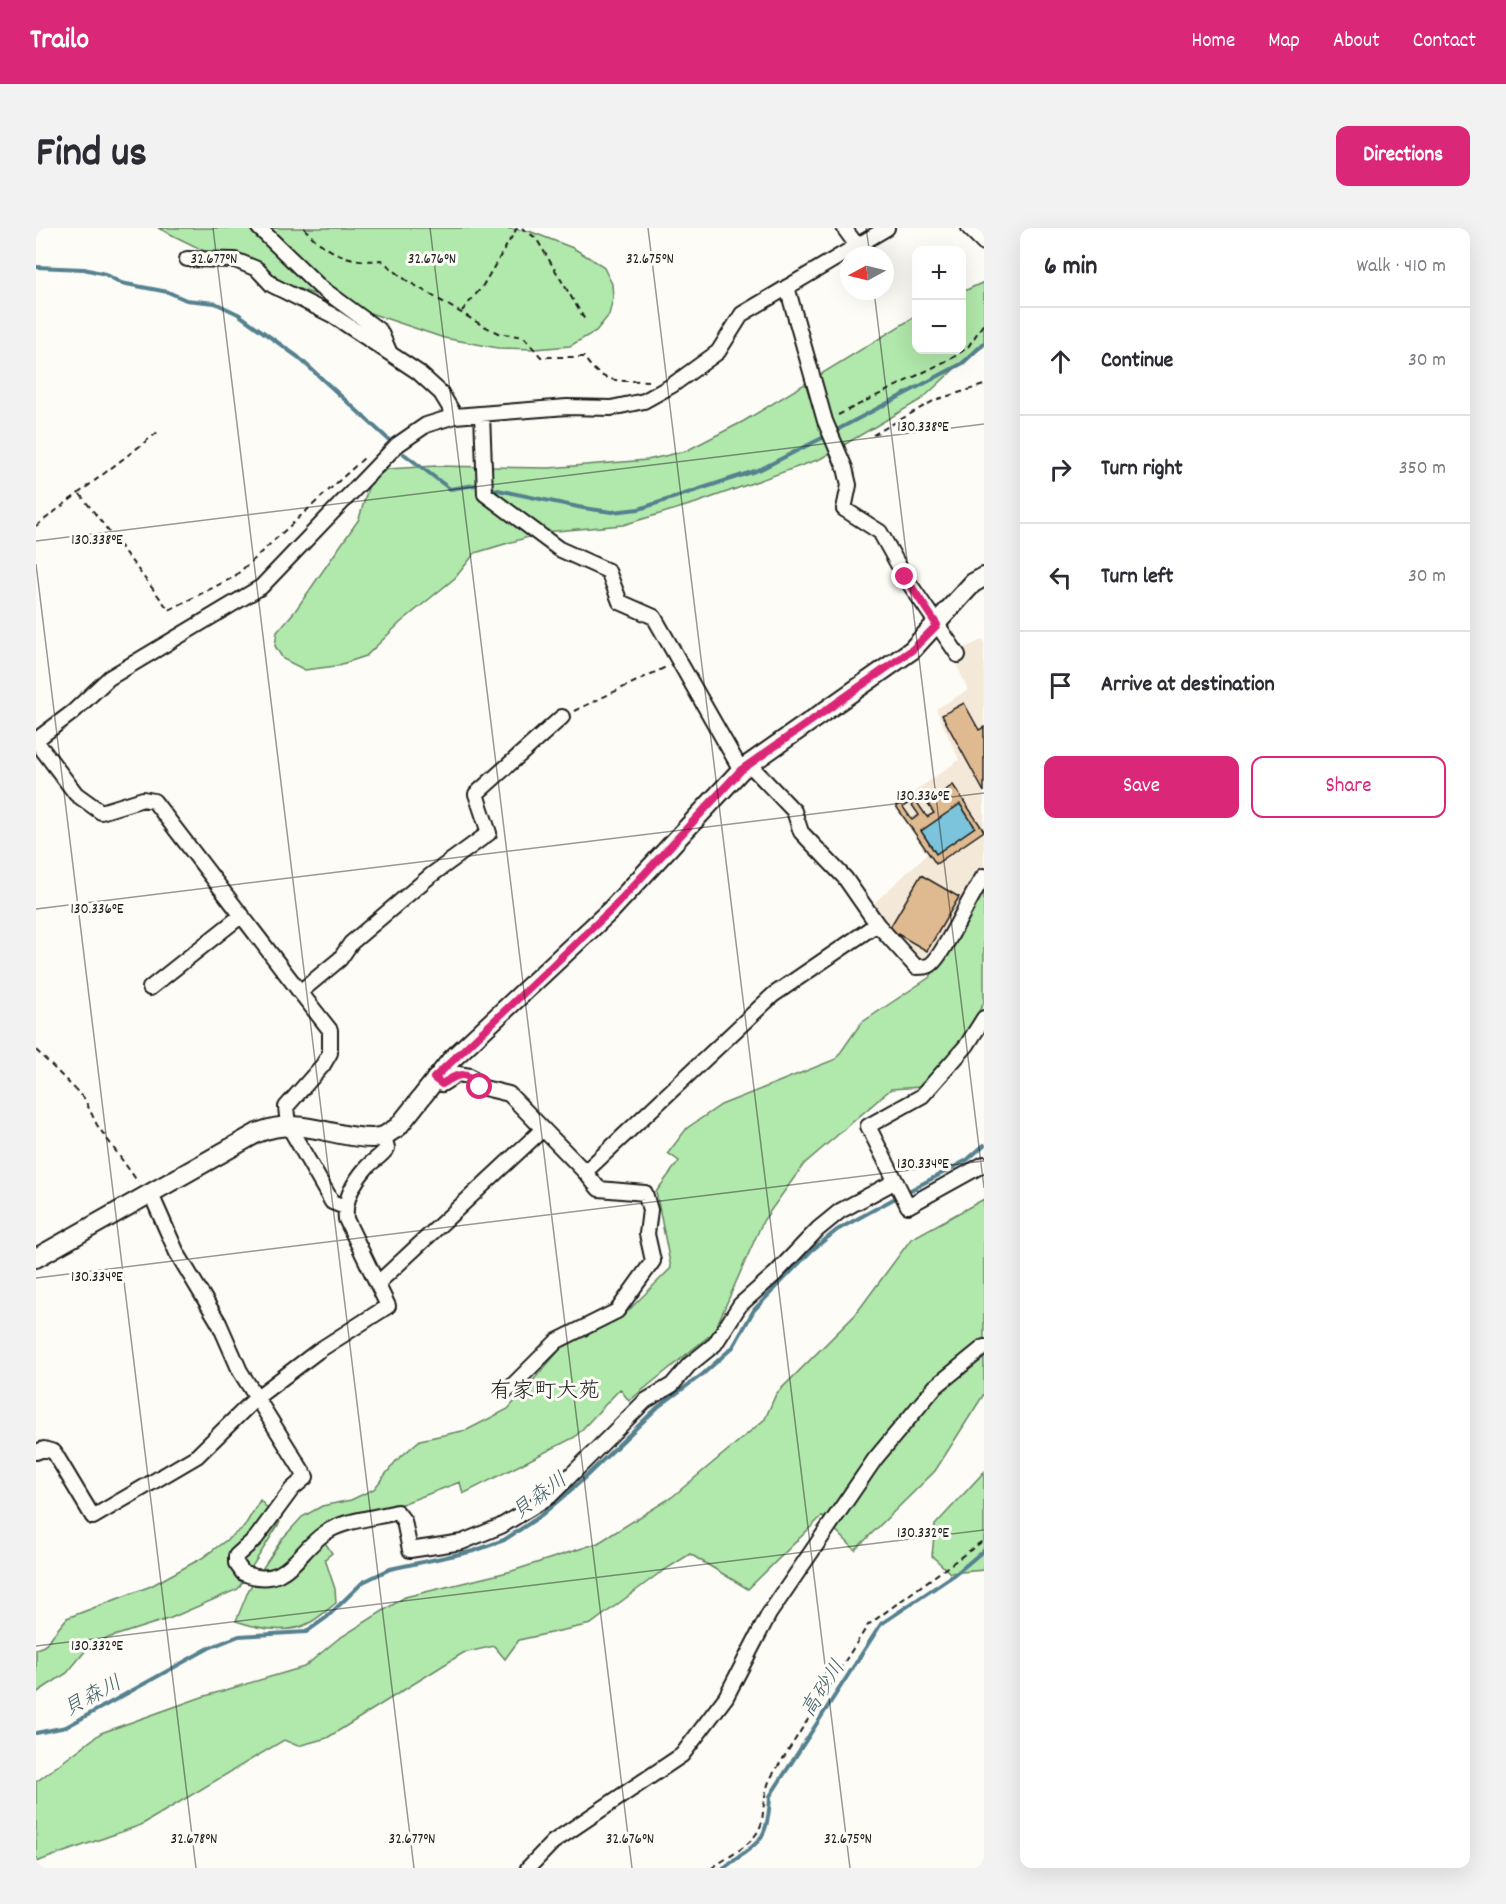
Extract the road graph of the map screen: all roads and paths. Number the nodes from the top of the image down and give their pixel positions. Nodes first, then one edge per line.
1 (259, 228) edge
2 (304, 228) edge
3 (517, 228) edge
4 (522, 228) edge
5 (844, 228) edge
6 (887, 228) edge
7 (969, 228) edge
8 (984, 243) edge
9 (858, 246) joint
10 (840, 256) edge
11 (187, 260) dead end
12 (787, 287) junction
13 (462, 311) junction
14 (585, 320) dead end
15 (984, 323) edge
16 (388, 351) junction
17 (984, 385) edge
18 (671, 386) junction
19 (482, 414) junction
20 (455, 416) junction
21 (826, 423) junction
22 (158, 432) dead end
23 (873, 435) dead end
24 (365, 457) dead end
25 (80, 494) junction
26 (36, 526) edge
27 (984, 577) edge
28 (937, 625) junction
29 (958, 655) dead end
30 (676, 661) junction
31 (562, 717) joint
32 (36, 741) edge
33 (745, 766) junction
34 (984, 876) edge
35 (242, 915) junction
36 (877, 924) junction
37 (150, 988) dead end
38 (300, 992) junction
39 (984, 1018) edge
40 (36, 1050) edge
41 (434, 1078) junction
42 (288, 1125) junction
43 (543, 1129) junction
44 (384, 1136) junction
45 (984, 1164) edge
46 (585, 1172) junction
47 (899, 1190) junction
48 (148, 1193) junction
49 (345, 1207) junction
50 (36, 1258) edge
51 (378, 1283) junction
52 (984, 1347) edge
53 (509, 1389) dead end
54 (256, 1398) junction
55 (36, 1452) edge
56 (984, 1540) edge
57 (528, 1868) edge
58 (712, 1868) edge

1 - 16 street
2 - 13 path
3 - 13 path
4 - 14 path
5 - 9 street
6 - 9 street
7 - 8 street
10 - 12 street
11 - 16 street
12 - 18 street
12 - 21 street
13 - 18 path
15 - 21 path
16 - 20 street
17 - 23 path
18 - 19 street
19 - 20 street
19 - 30 street
20 - 32 street
21 - 28 street
22 - 25 path
24 - 25 path
25 - 26 path
27 - 28 street
28 - 29 street
28 - 33 street
30 - 31 path
30 - 33 street
31 - 38 street
32 - 35 street
33 - 36 street
33 - 41 street
34 - 36 street
35 - 37 street
35 - 38 street
36 - 46 street
38 - 42 street
39 - 47 street
40 - 48 path
41 - 43 street
41 - 44 street
42 - 44 street
42 - 48 street
42 - 49 street
43 - 46 street
43 - 51 street
44 - 49 street
45 - 47 street
46 - 53 street
47 - 54 street
48 - 50 street
48 - 54 street
49 - 51 street
51 - 54 street
52 - 57 street
54 - 55 street
56 - 58 path

